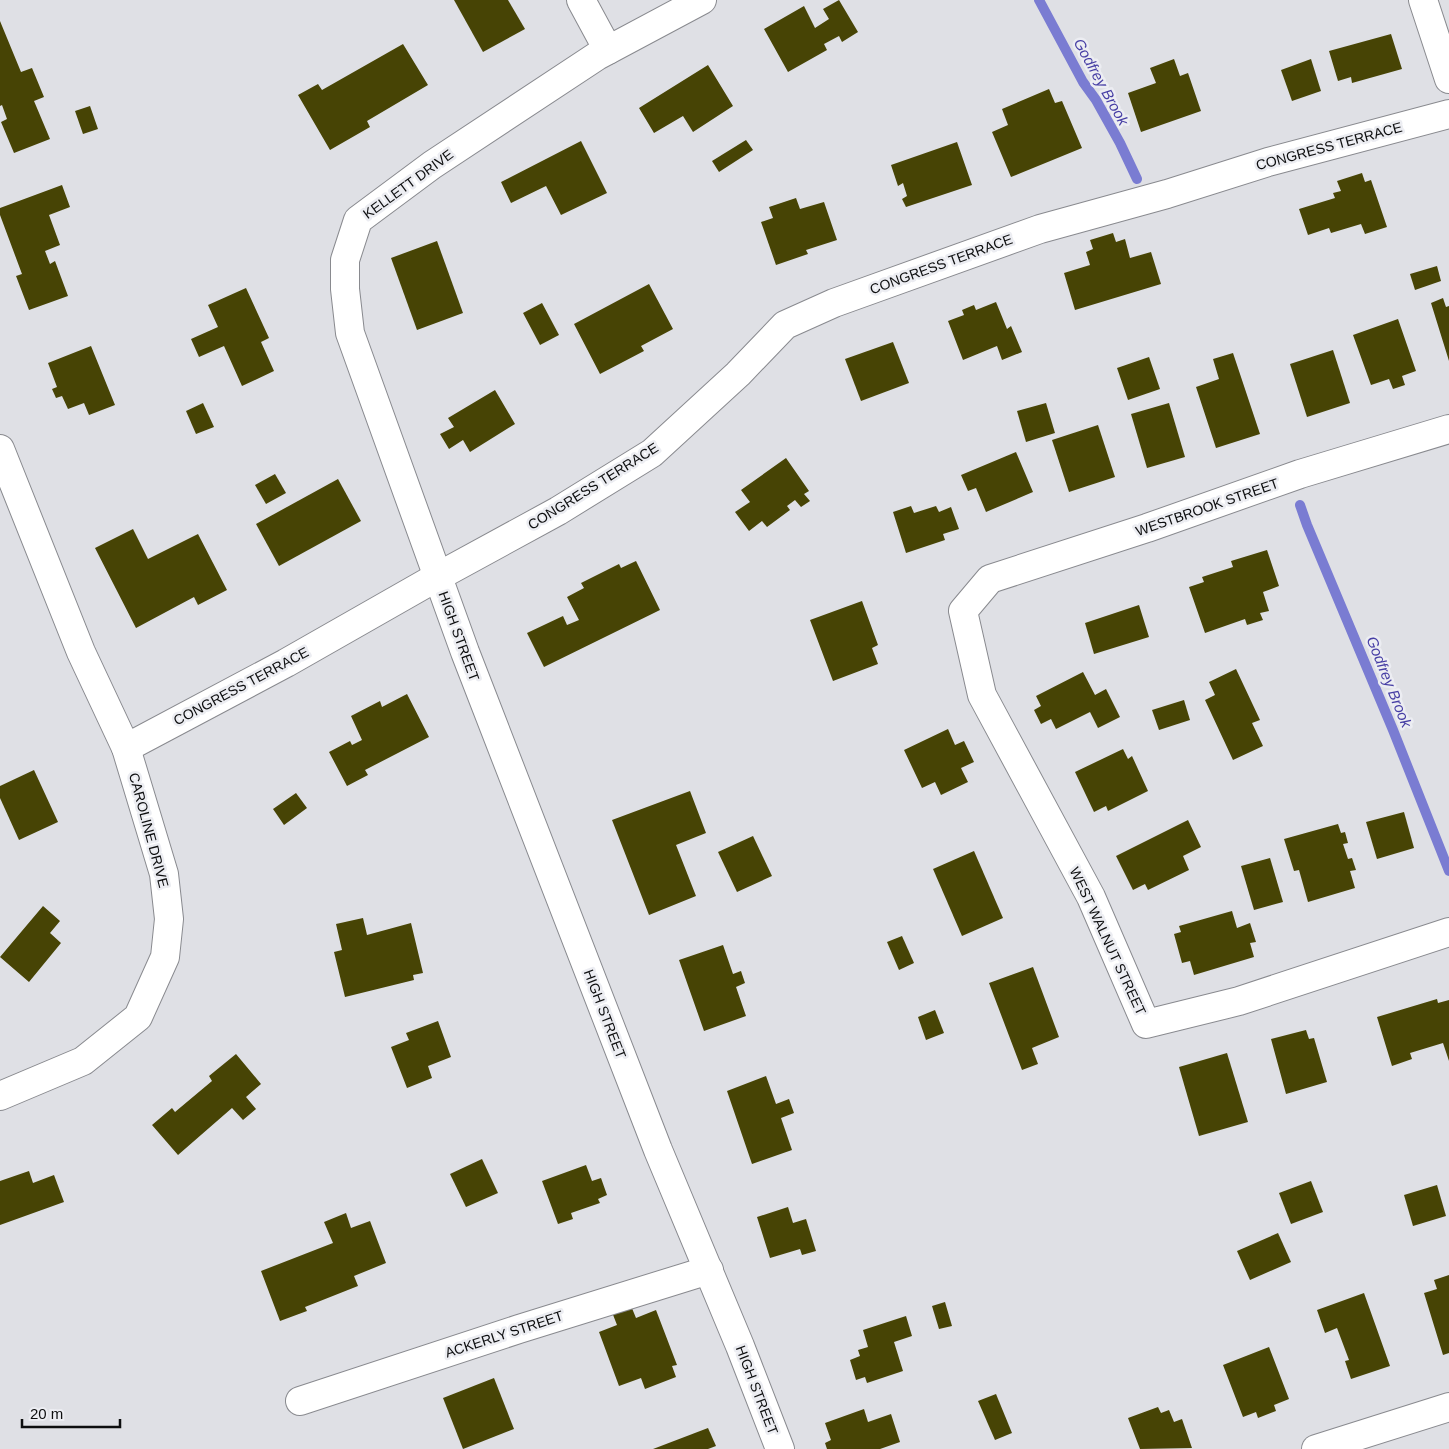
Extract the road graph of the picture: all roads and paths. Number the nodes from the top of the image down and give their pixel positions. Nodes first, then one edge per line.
1 (581, 0) edge
2 (702, 0) edge
3 (1423, 0) edge
4 (608, 50) junction
5 (1449, 79) edge
6 (1449, 114) edge
7 (1449, 429) edge
8 (0, 449) edge
9 (437, 577) junction
10 (974, 598) joint
11 (126, 748) junction
12 (1449, 932) edge
13 (0, 1096) edge
14 (709, 1270) junction
15 (300, 1401) dead end
16 (1449, 1408) edge
17 (780, 1449) edge
18 (1316, 1449) edge

1 - 4 street
2 - 4 street, KELLETT DRIVE
3 - 5 street
4 - 9 street, KELLETT DRIVE
6 - 9 street, CONGRESS TERRACE
7 - 10 street, WESTBROOK STREET
8 - 11 street
9 - 11 street, CONGRESS TERRACE
9 - 14 street, HIGH STREET
10 - 12 street, WEST WALNUT STREET
11 - 13 street, CAROLINE DRIVE
14 - 15 street, ACKERLY STREET
14 - 17 street, HIGH STREET
16 - 18 street

